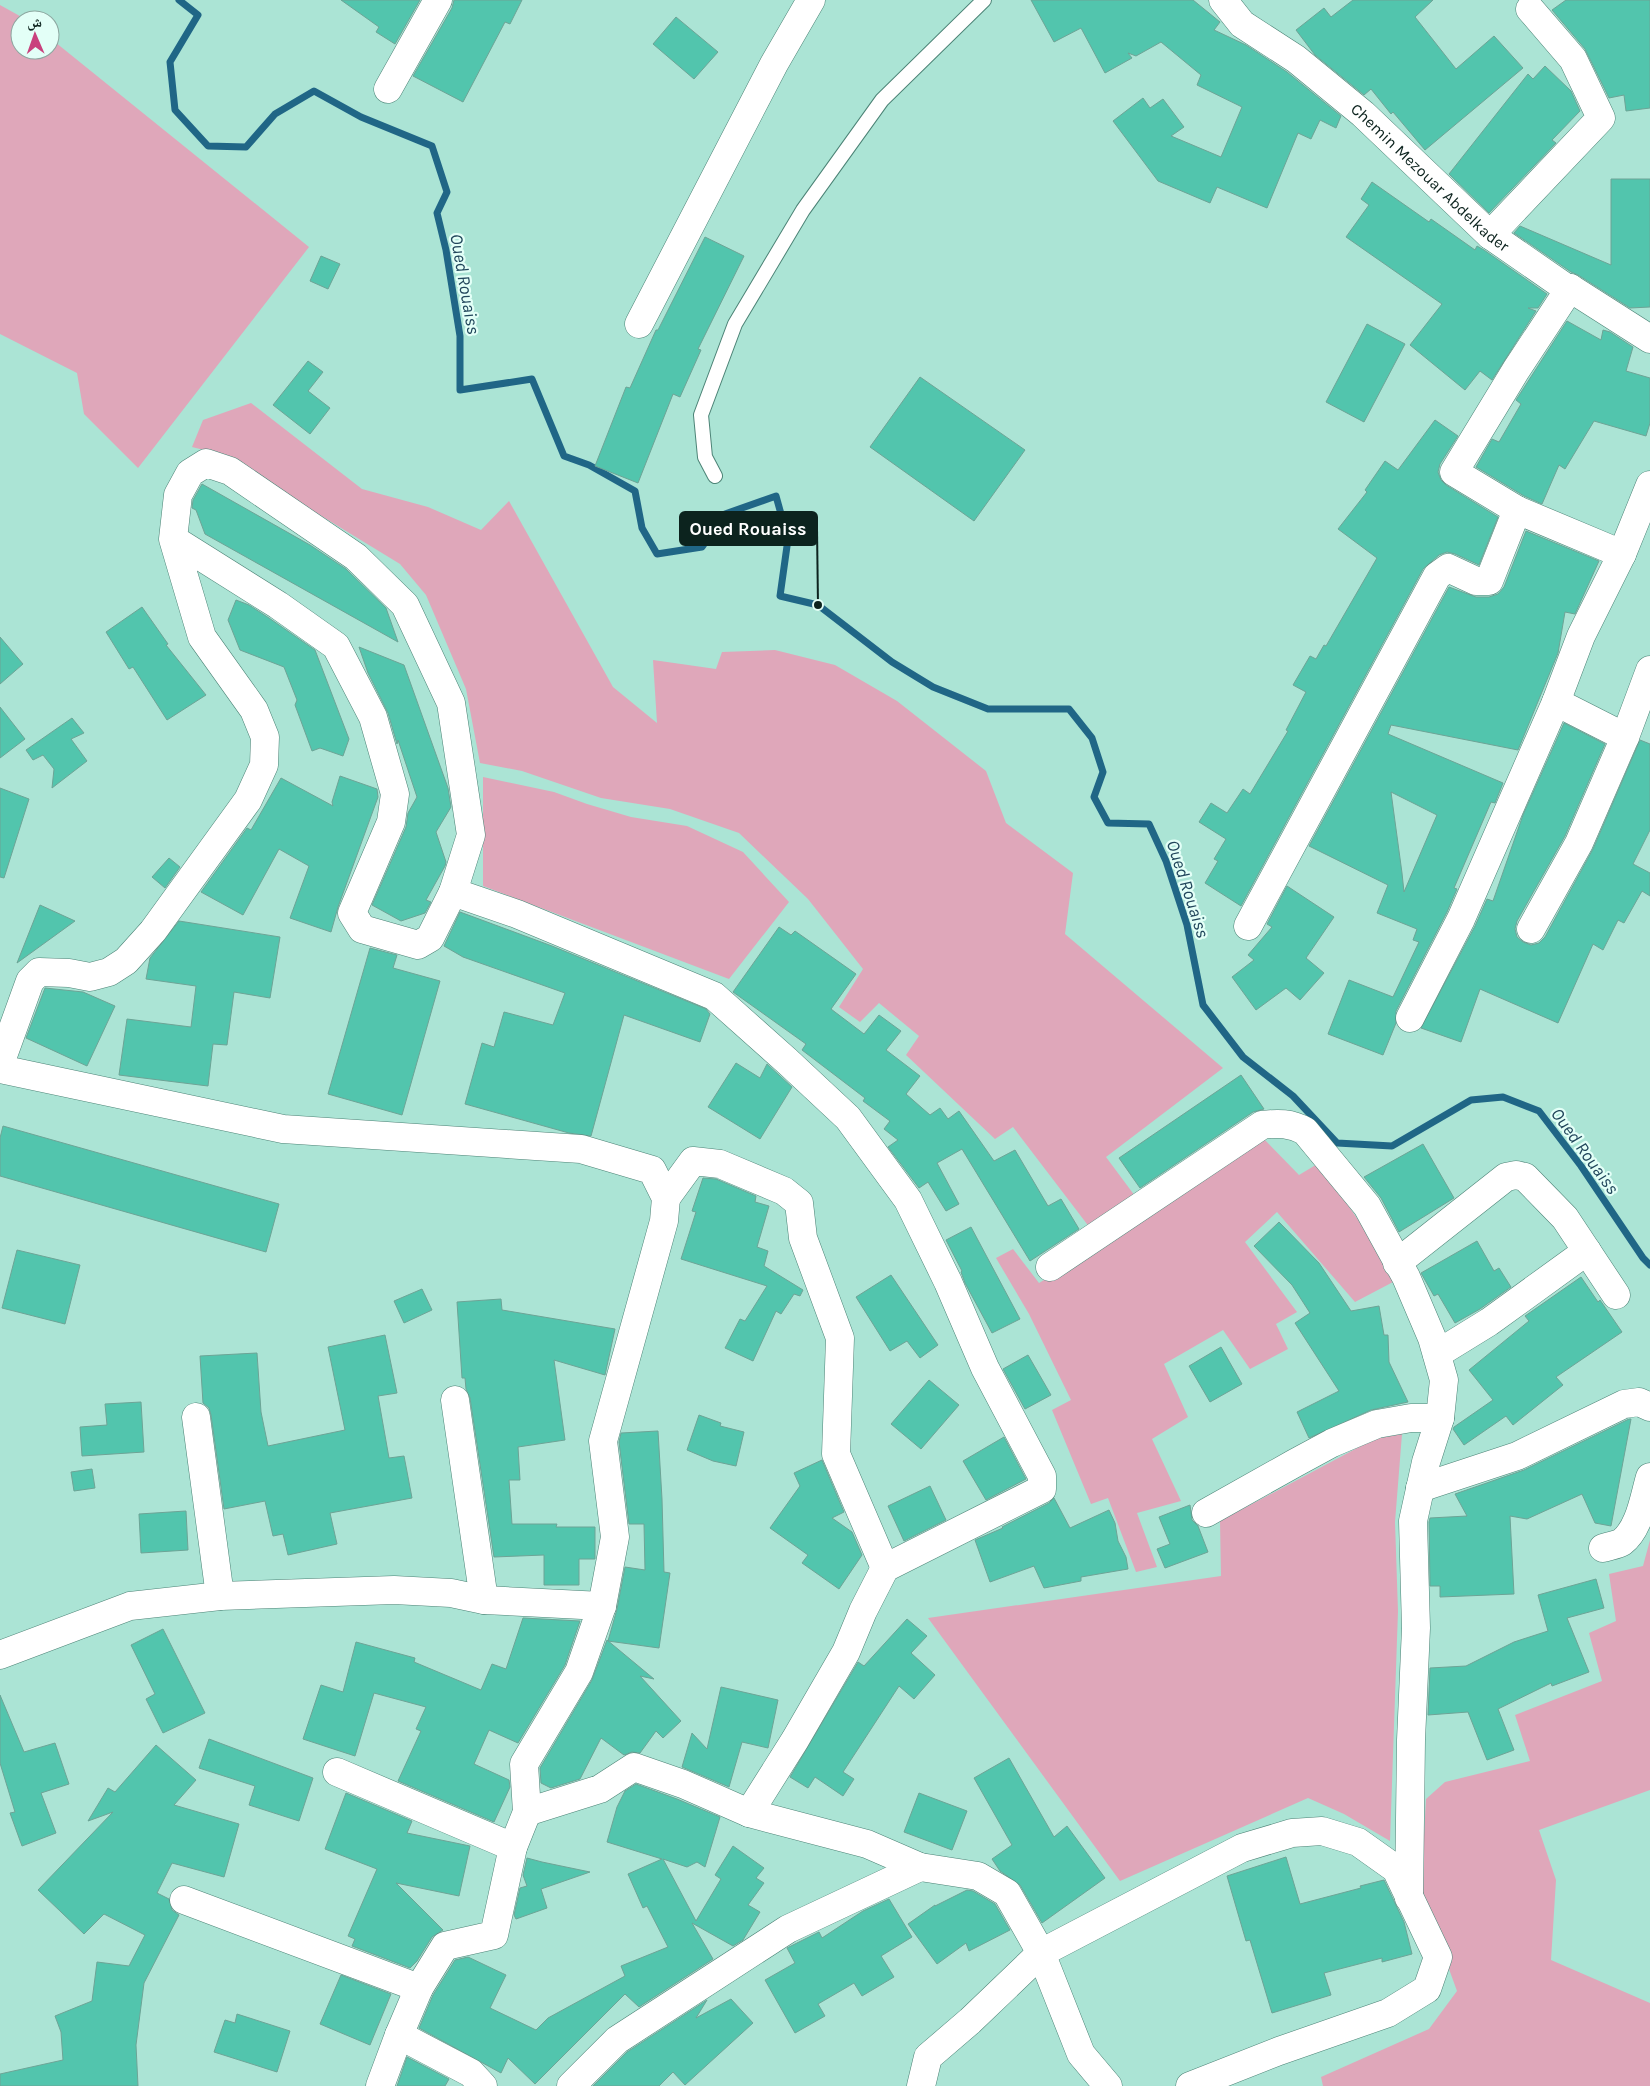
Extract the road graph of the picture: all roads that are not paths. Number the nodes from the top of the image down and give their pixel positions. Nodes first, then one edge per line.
1 (438, 0) edge
2 (811, 0) edge
3 (984, 0) edge
4 (1222, 0) edge
5 (1530, 9) dead end
6 (388, 89) dead end
7 (1490, 235) junction
8 (1570, 288) junction
9 (639, 324) dead end
10 (1650, 339) edge
11 (715, 476) dead end
12 (1650, 484) edge
13 (1517, 510) junction
14 (173, 539) junction
15 (1622, 554) junction
16 (1650, 670) edge
17 (1556, 702) junction
18 (1625, 737) junction
19 (453, 892) junction
20 (1248, 926) dead end
21 (1531, 929) dead end
22 (1410, 1018) dead end
23 (0, 1064) edge
24 (0, 1069) edge
25 (666, 1198) junction
26 (1587, 1251) junction
27 (1397, 1262) junction
28 (1050, 1267) dead end
29 (1616, 1296) dead end
30 (1437, 1354) junction
31 (455, 1400) dead end
32 (1650, 1407) edge
33 (196, 1417) dead end
34 (1440, 1418) junction
35 (1650, 1476) edge
36 (1420, 1488) junction
37 (1206, 1513) dead end
38 (1603, 1548) dead end
39 (885, 1568) junction
40 (220, 1596) junction
41 (484, 1600) junction
42 (602, 1606) junction
43 (0, 1654) edge
44 (337, 1772) dead end
45 (527, 1812) junction
46 (748, 1813) junction
47 (513, 1846) junction
48 (920, 1867) junction
49 (1409, 1898) junction
50 (184, 1900) dead end
51 (1041, 1953) junction
52 (419, 1988) junction
53 (399, 2035) junction
54 (380, 2086) edge
55 (483, 2086) edge
56 (571, 2086) edge
57 (921, 2086) edge
58 (1108, 2086) edge
59 (1190, 2086) edge

1 - 6 street
2 - 9 street
3 - 11 lane
4 - 7 street, Chemin Mezouar Abdelkader
5 - 7 street
7 - 8 street, Chemin Mezouar Abdelkader
8 - 10 street, Chemin Mezouar Abdelkader
8 - 13 street
12 - 15 street
13 - 15 street
13 - 20 street
14 - 19 street
14 - 19 street
14 - 23 street
15 - 17 street
16 - 18 street
17 - 18 street
17 - 22 street
18 - 21 street
19 - 39 street
24 - 25 street
25 - 39 street
25 - 42 street
26 - 27 street
26 - 29 street
26 - 30 street
27 - 28 street
27 - 30 street
30 - 34 street
31 - 41 street
32 - 36 street
33 - 40 street
34 - 36 street
34 - 37 street
35 - 38 street
36 - 49 street
39 - 46 street
40 - 41 street
40 - 43 street
41 - 42 street
42 - 45 street
44 - 47 street
45 - 46 street
45 - 47 street
46 - 48 street
47 - 52 street
48 - 51 street
48 - 56 street
49 - 51 street
49 - 59 street
50 - 52 street
51 - 57 street
51 - 58 street
52 - 53 street
53 - 54 street
53 - 55 street

